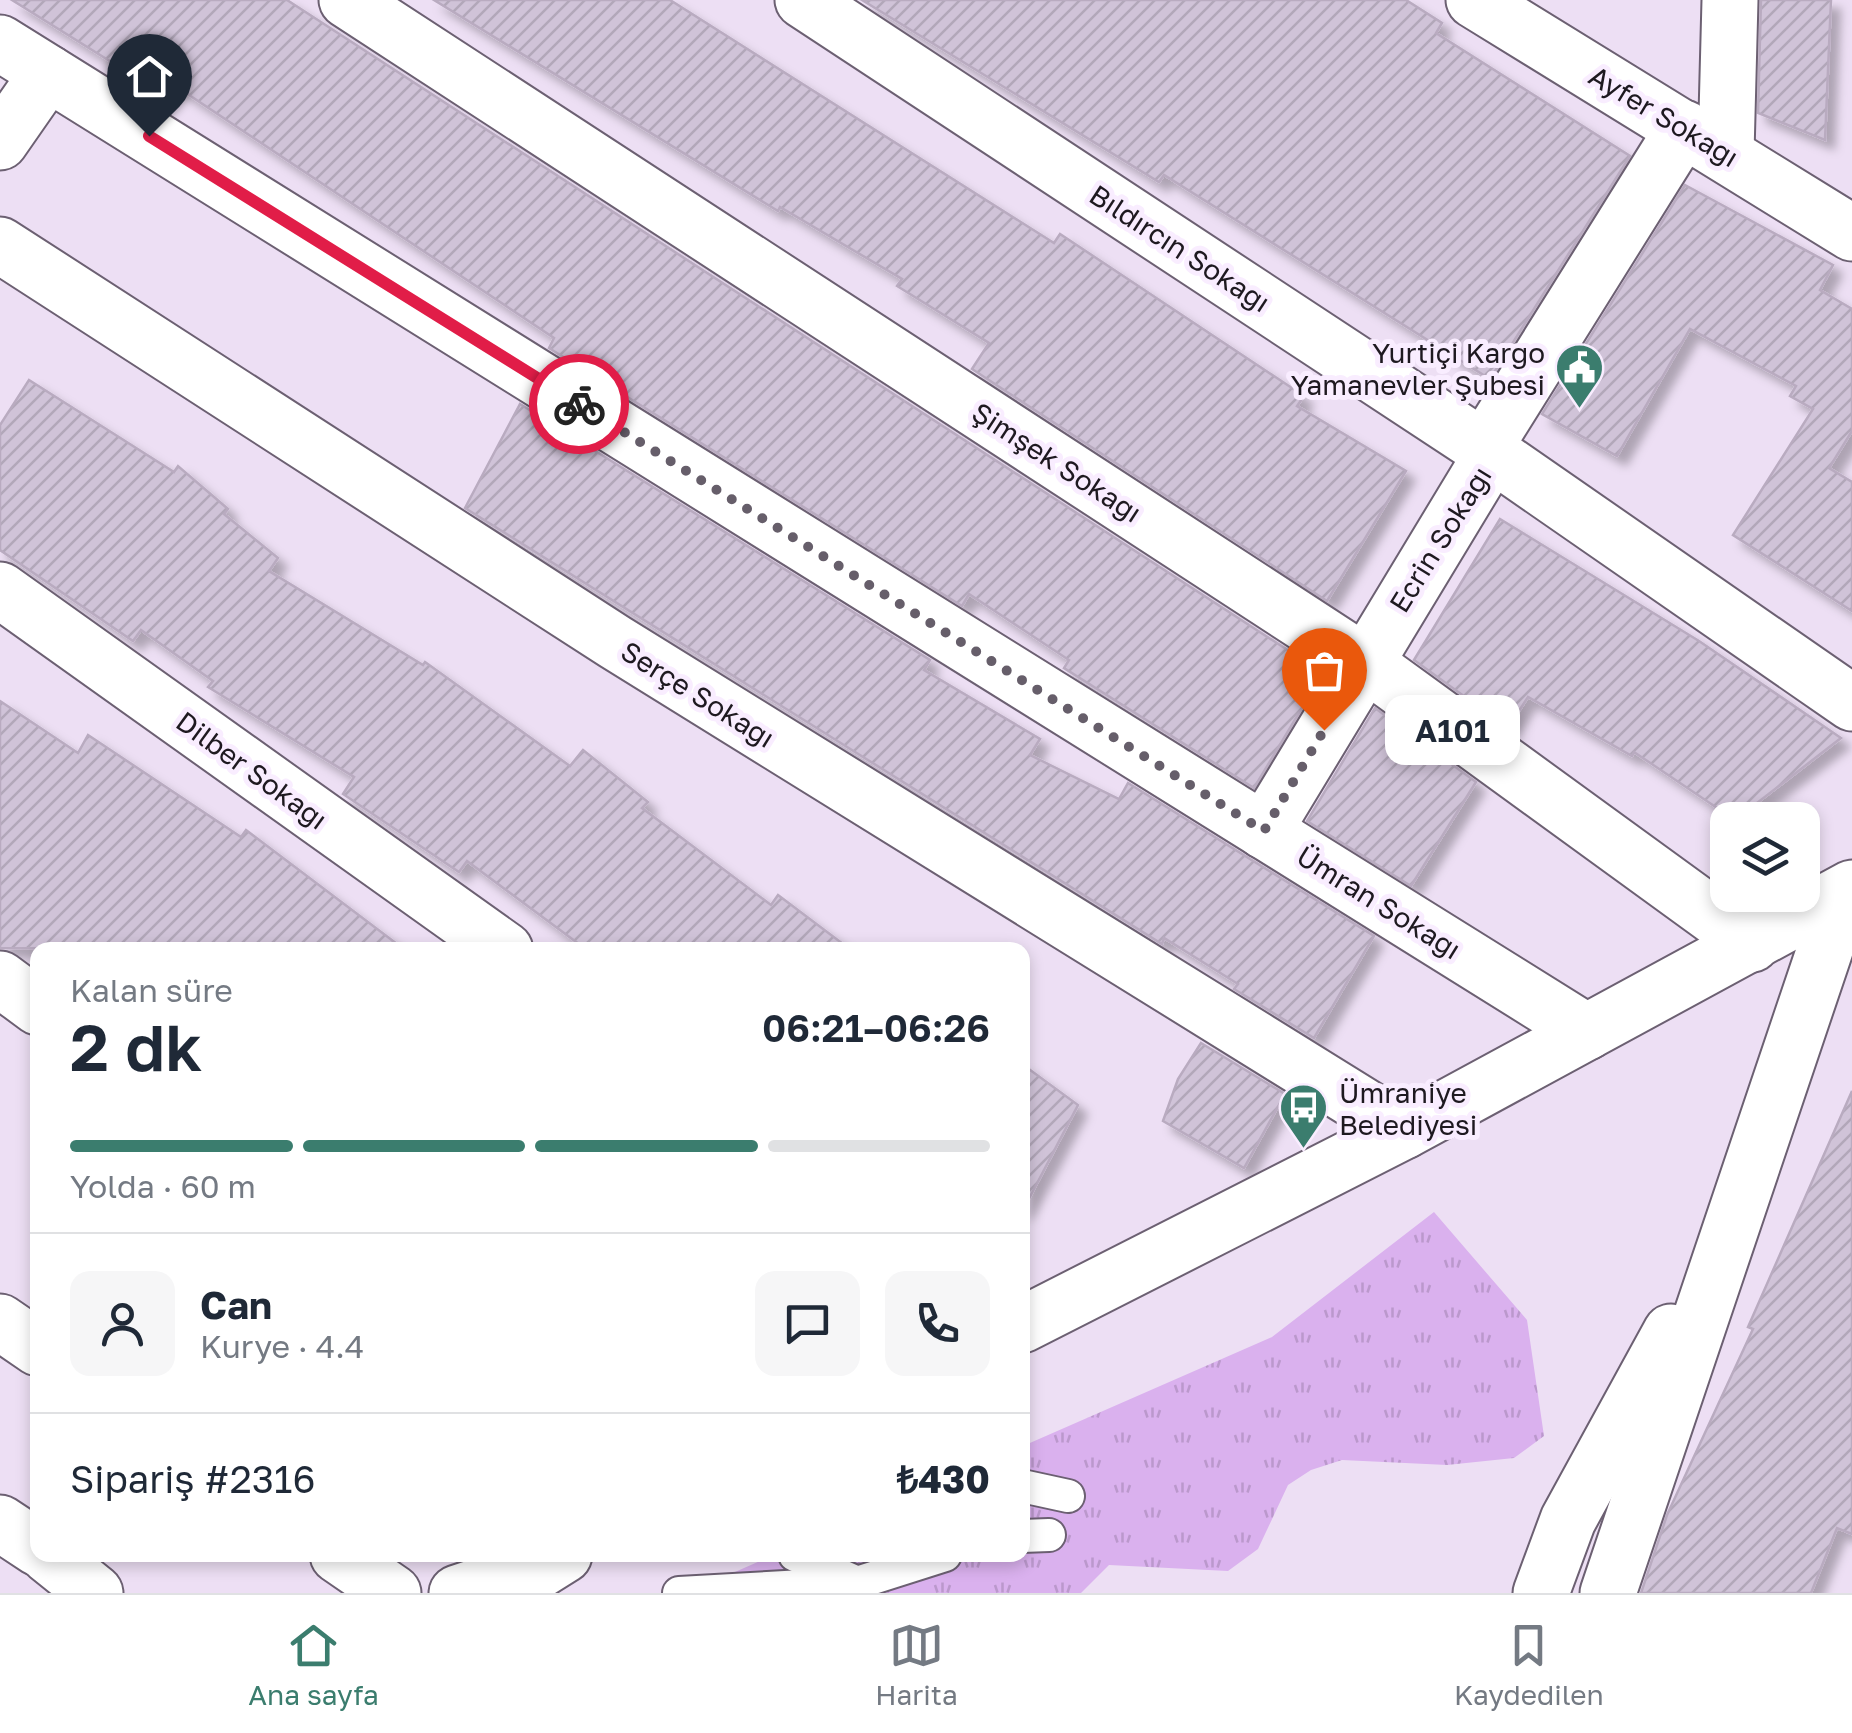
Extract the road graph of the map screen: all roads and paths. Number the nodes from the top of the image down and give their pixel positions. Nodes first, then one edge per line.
1 (348, 0) edge
2 (803, 0) edge
3 (1474, 0) edge
4 (1730, 0) edge
5 (0, 43) edge
6 (48, 73) junction
7 (1705, 141) junction
8 (0, 142) edge
9 (1852, 233) edge
10 (0, 245) edge
11 (1488, 451) junction
12 (0, 590) edge
13 (1364, 662) junction
14 (1852, 703) edge
15 (1264, 831) junction
16 (1847, 892) edge
17 (493, 942) edge
18 (1752, 944) junction
19 (0, 980) edge
20 (30, 1002) edge
21 (1587, 1032) junction
22 (1404, 1131) junction
23 (1733, 1218) junction
24 (1030, 1320) edge
25 (0, 1322) edge
26 (30, 1343) edge
27 (1030, 1488) edge
28 (1068, 1496) dead end
29 (0, 1523) edge
30 (30, 1543) edge
31 (57, 1562) edge
32 (348, 1562) edge
33 (547, 1562) edge
34 (551, 1562) edge
35 (812, 1562) edge
36 (923, 1562) edge
37 (857, 1582) junction
38 (95, 1593) edge
39 (393, 1593) edge
40 (458, 1593) edge
41 (503, 1593) edge
42 (678, 1593) edge
43 (1541, 1593) edge
44 (1608, 1593) edge

1 - 13 street, Şimşek Sokağı
2 - 11 street, Bıldırcın Sokağı
3 - 7 street, Ayfer Sokağı
4 - 7 street
5 - 6 street, Ümran Sokağı
6 - 8 street
6 - 15 street, Ümran Sokağı
7 - 9 street, Ayfer Sokağı
7 - 11 street, Ecrin Sokağı
10 - 22 street, Serçe Sokağı
11 - 13 street, Ecrin Sokağı
11 - 14 street, Bıldırcın Sokağı
12 - 17 street, Dilber Sokağı
13 - 15 street, Ecrin Sokağı
13 - 18 street, Şimşek Sokağı
15 - 21 street, Ümran Sokağı
16 - 18 street
16 - 23 street
18 - 21 street
19 - 20 street
21 - 22 street
22 - 24 street
23 - 43 street
23 - 44 street
25 - 26 street
27 - 28 lane
29 - 30 street
31 - 38 street
32 - 39 street
33 - 40 street
34 - 41 street
35 - 37 lane
36 - 37 lane
37 - 42 lane

